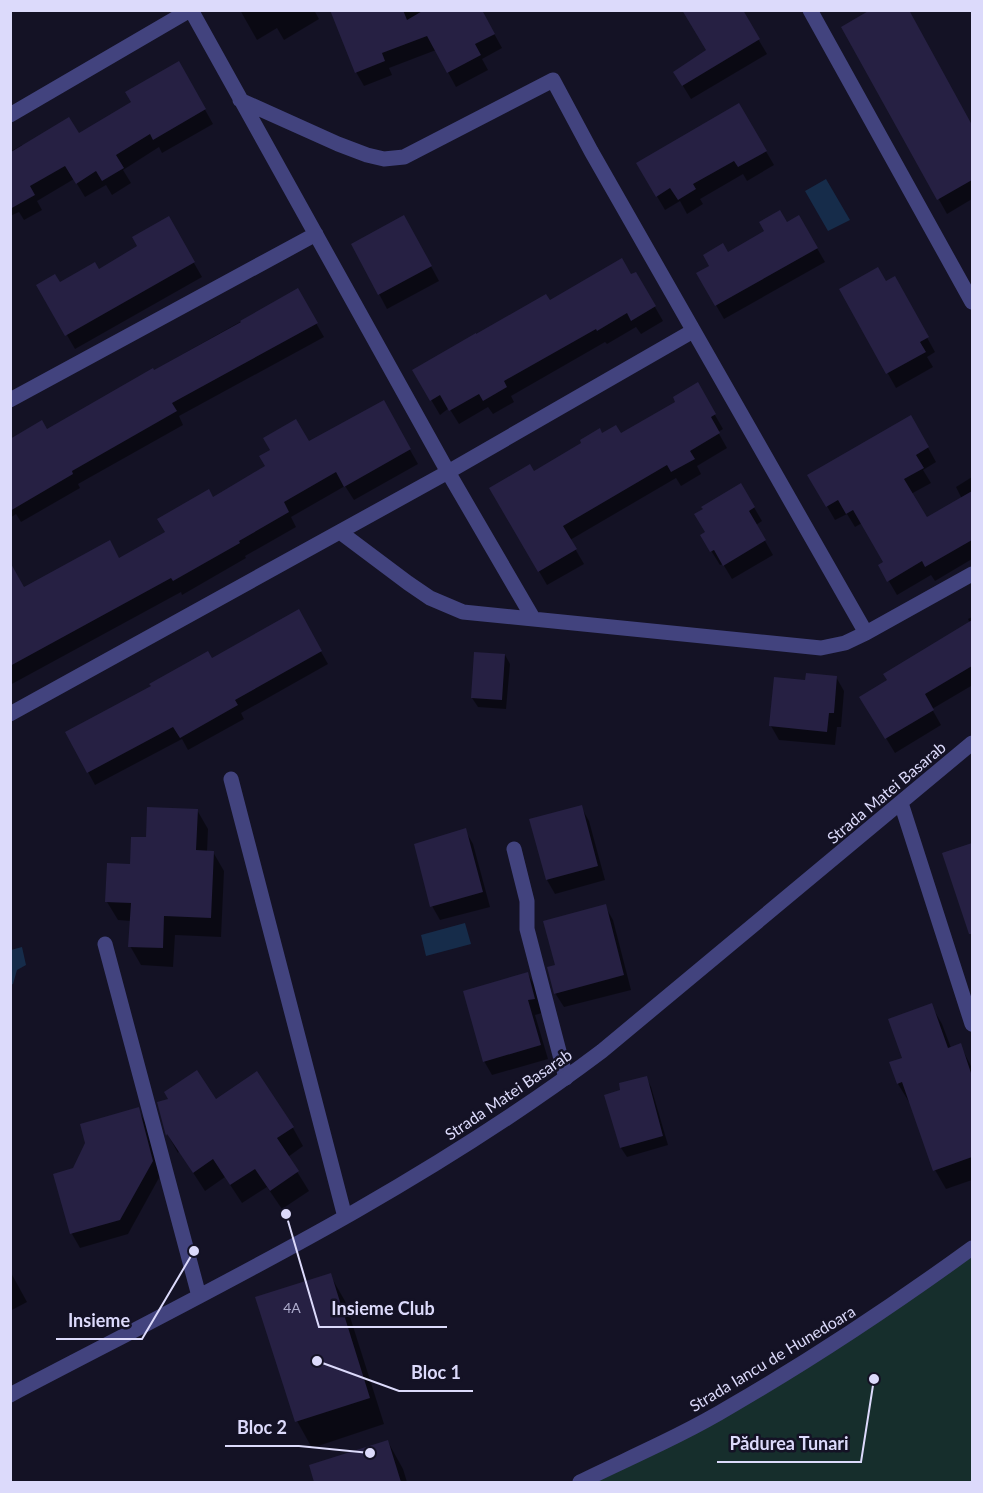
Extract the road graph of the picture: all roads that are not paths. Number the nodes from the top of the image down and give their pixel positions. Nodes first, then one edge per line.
1 (190, 10) edge
2 (810, 10) edge
3 (240, 100) junction
4 (10, 115) edge
5 (316, 234) junction
6 (972, 302) edge
7 (693, 331) junction
8 (10, 400) edge
9 (448, 472) junction
10 (340, 532) junction
11 (972, 574) edge
12 (533, 618) junction
13 (866, 633) junction
14 (10, 714) edge
15 (972, 743) edge
16 (231, 779) dead end
17 (902, 803) junction
18 (514, 849) dead end
19 (105, 944) dead end
20 (972, 1024) edge
21 (566, 1078) junction
22 (345, 1217) junction
23 (972, 1248) edge
24 (199, 1296) junction
25 (10, 1395) edge
26 (580, 1482) edge

1 - 3 street
1 - 4 street
2 - 6 street
3 - 5 street
3 - 7 street
5 - 8 street
5 - 9 street
7 - 9 street
7 - 13 street
9 - 10 street
9 - 12 street
10 - 12 street
10 - 14 street
11 - 13 street
12 - 13 street
15 - 17 street, Strada Matei Basarab
16 - 22 street
17 - 20 street
17 - 21 street, Strada Matei Basarab
18 - 21 street
19 - 24 street
21 - 22 street, Strada Matei Basarab
22 - 24 street, Strada Matei Basarab
23 - 26 street, Strada Iancu de Hunedoara
24 - 25 street, Strada Matei Basarab

